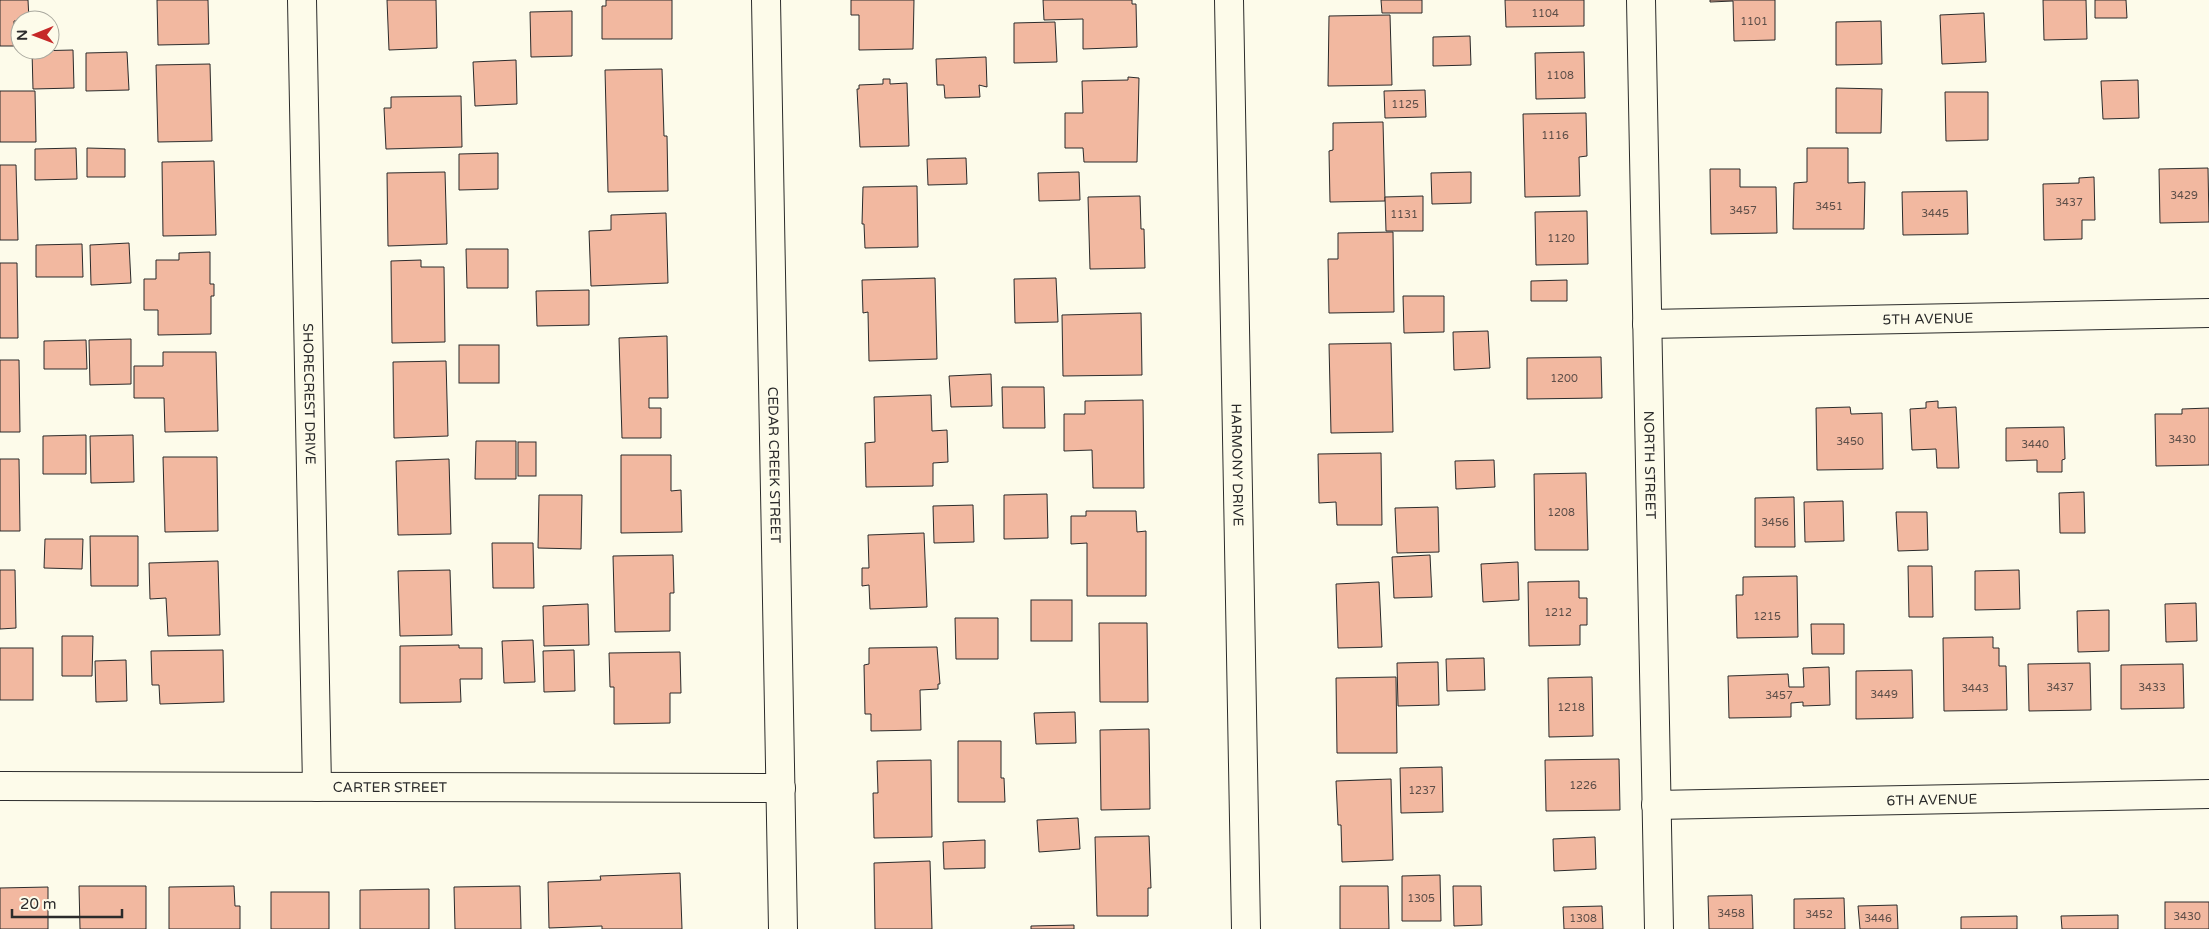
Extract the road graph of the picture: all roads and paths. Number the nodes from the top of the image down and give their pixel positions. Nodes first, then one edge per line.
1 (302, 0) edge
2 (766, 0) edge
3 (1229, 0) edge
4 (1641, 0) edge
5 (2209, 313) edge
6 (1647, 324) junction
7 (0, 786) edge
8 (317, 786) junction
9 (781, 788) junction
10 (2209, 794) edge
11 (1656, 805) junction
12 (784, 929) edge
13 (1246, 929) edge
14 (1660, 929) edge

1 - 8 street, SHORECREST DRIVE
2 - 9 street, CEDAR CREEK STREET
3 - 13 street, HARMONY DRIVE
4 - 6 street, NORTH STREET
5 - 6 street, 5TH AVENUE
6 - 11 street, NORTH STREET
7 - 8 street, CARTER STREET
8 - 9 street, CARTER STREET
9 - 12 street, CEDAR CREEK STREET
10 - 11 street, 6TH AVENUE
11 - 14 street, NORTH STREET

